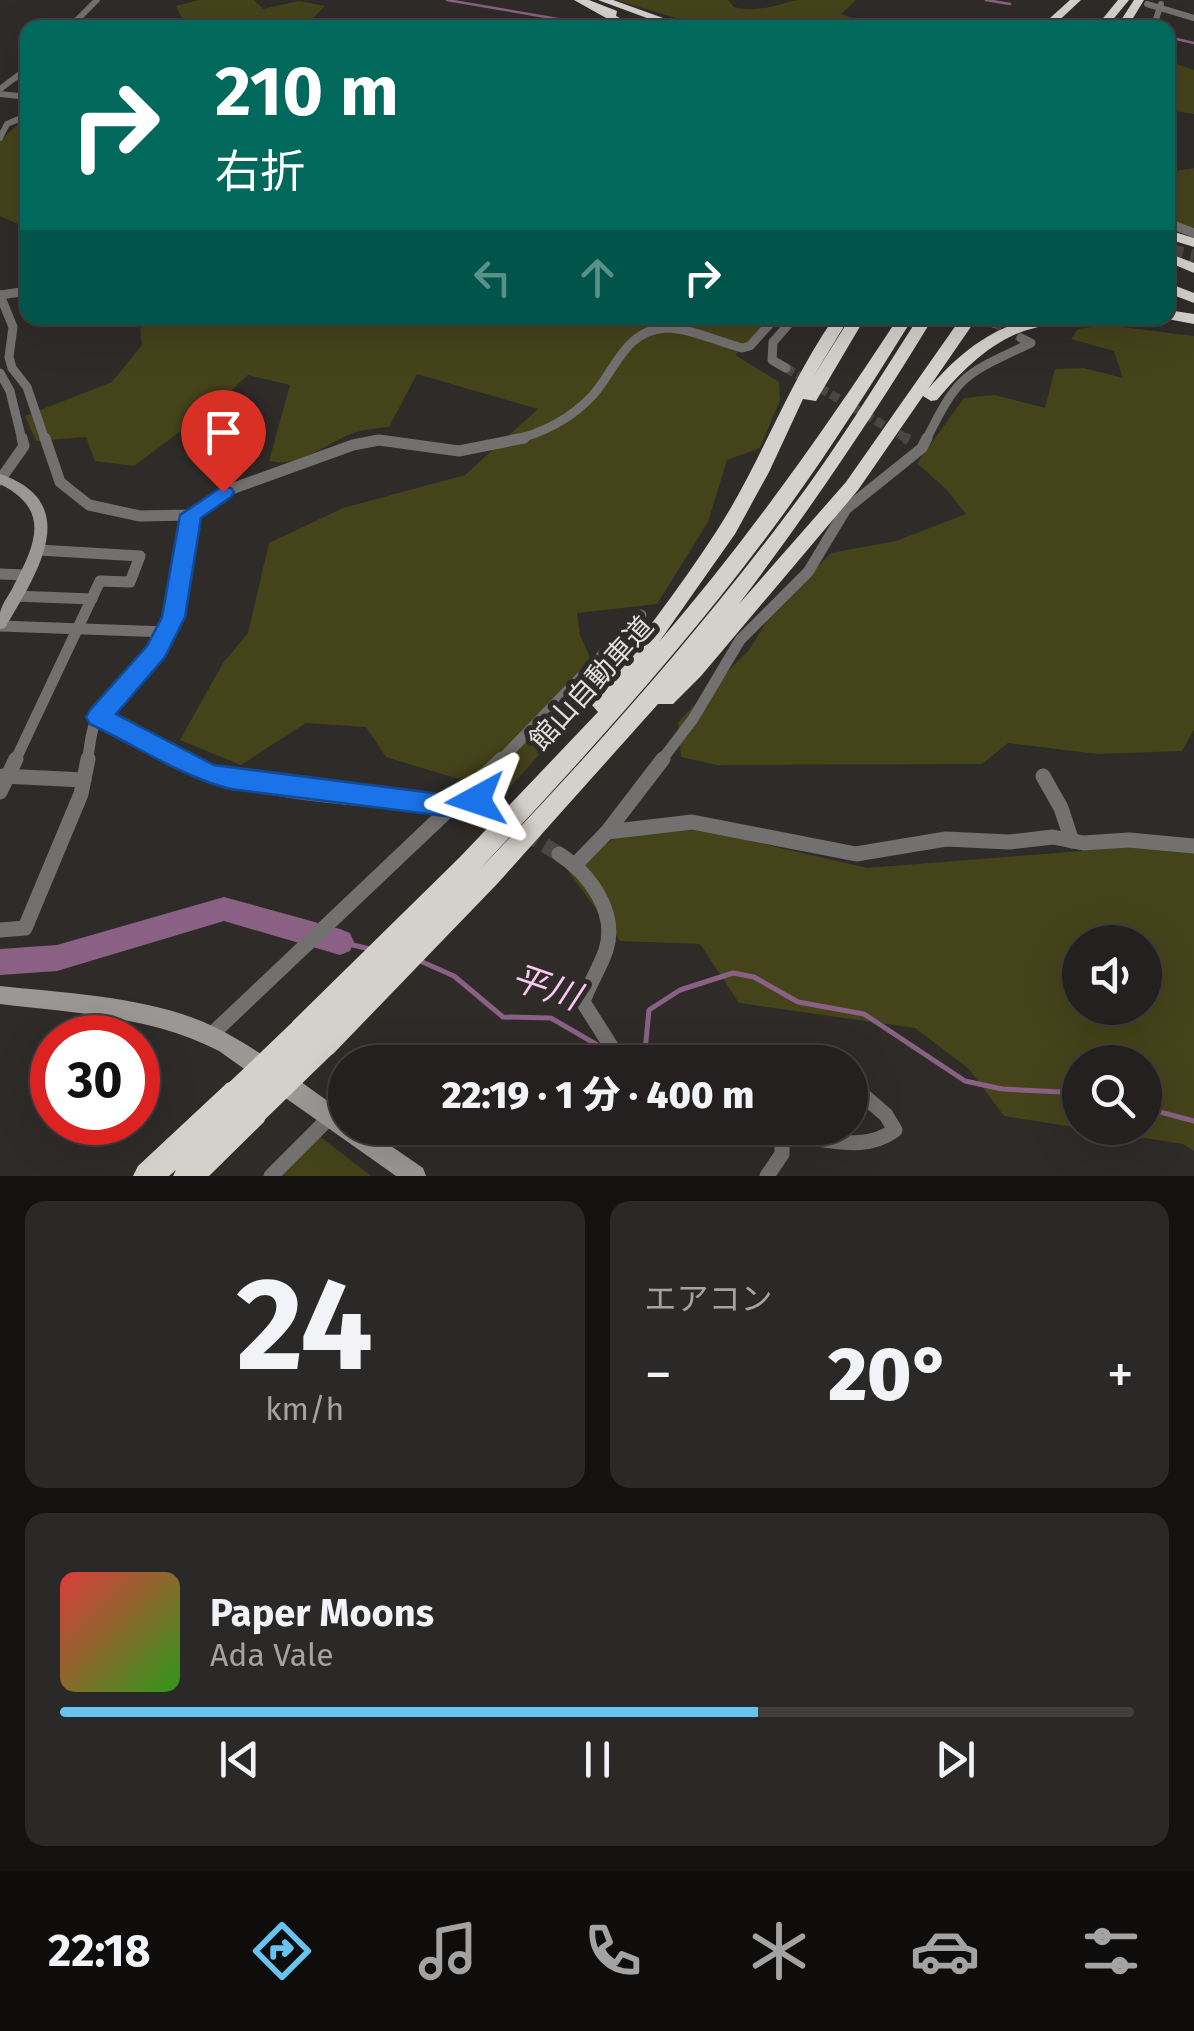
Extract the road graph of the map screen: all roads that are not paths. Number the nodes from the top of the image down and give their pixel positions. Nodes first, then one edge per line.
1 (97, 0) edge
2 (569, 0) edge
3 (578, 0) edge
4 (593, 0) edge
5 (602, 0) edge
6 (1076, 0) edge
7 (1090, 0) edge
8 (1111, 0) edge
9 (1124, 0) edge
10 (1143, 2) edge
11 (1161, 4) edge
12 (1194, 18) edge
13 (76, 20) edge
14 (615, 20) edge
15 (632, 20) edge
16 (647, 20) edge
17 (662, 20) edge
18 (1053, 20) edge
19 (1074, 20) edge
20 (1094, 20) edge
21 (1107, 20) edge
22 (20, 75) edge
23 (0, 91) edge
24 (20, 118) edge
25 (0, 138) edge
26 (0, 295) edge
27 (770, 325) edge
28 (788, 325) edge
29 (835, 325) edge
30 (852, 325) edge
31 (901, 325) edge
32 (921, 325) edge
33 (971, 325) edge
34 (1029, 325) edge
35 (1021, 338) dead end
36 (786, 368) dead end
37 (0, 373) edge
38 (909, 440) tunnel mouth
39 (922, 448) junction
40 (876, 450) junction
41 (1, 479) edge
42 (191, 515) junction
43 (725, 534) junction
44 (39, 550) junction
45 (0, 574) edge
46 (26, 576) junction
47 (15, 596) junction
48 (92, 599) junction
49 (641, 615) dead end
50 (0, 624) edge
51 (78, 628) junction
52 (167, 632) junction
53 (99, 717) junction
54 (569, 773) junction
55 (4, 776) edge
56 (1043, 776) dead end
57 (84, 780) junction
58 (0, 792) edge
59 (453, 806) junction
60 (607, 832) junction
61 (1072, 841) junction
62 (1194, 846) edge
63 (558, 854) tunnel mouth
64 (577, 863) junction
65 (0, 930) edge
66 (0, 996) edge
67 (211, 1035) junction
68 (610, 1045) edge
69 (868, 1100) edge
70 (245, 1103) junction
71 (328, 1114) edge
72 (328, 1133) edge
73 (372, 1145) edge
74 (782, 1145) edge
75 (868, 1145) edge
76 (148, 1176) edge
77 (188, 1176) edge
78 (271, 1176) edge
79 (415, 1176) edge
80 (767, 1176) edge

1 - 13 street
2 - 14 highway
3 - 15 highway
4 - 16 highway
5 - 17 highway
6 - 18 highway
7 - 19 highway
8 - 20 highway
9 - 21 highway
10 - 11 street
11 - 12 street
22 - 23 street
24 - 25 street
26 - 42 street
27 - 42 street
28 - 36 street
29 - 43 highway
30 - 43 highway
31 - 54 highway, 館山自動車道
32 - 54 highway, 館山自動車道
33 - 40 highway
34 - 40 highway
35 - 39 street
37 - 41 street
38 - 39 street
39 - 60 street
40 - 54 highway
41 - 44 street
42 - 52 street
43 - 54 highway
44 - 46 street
44 - 48 street
45 - 46 street
46 - 47 street
47 - 48 street
47 - 50 street
48 - 51 street
49 - 59 street
50 - 51 street
51 - 52 street
51 - 55 street
52 - 53 street
53 - 57 street
53 - 59 street
54 - 70 highway, 館山自動車道, bridge
55 - 57 street
55 - 58 street
56 - 61 street
57 - 65 street
59 - 67 street
60 - 61 street
60 - 64 street
61 - 62 street
63 - 64 street
64 - 68 street
66 - 67 street
67 - 71 street
69 - 75 street
70 - 76 highway, 館山自動車道
70 - 77 highway, 館山自動車道
72 - 78 street
73 - 79 street
74 - 80 street

